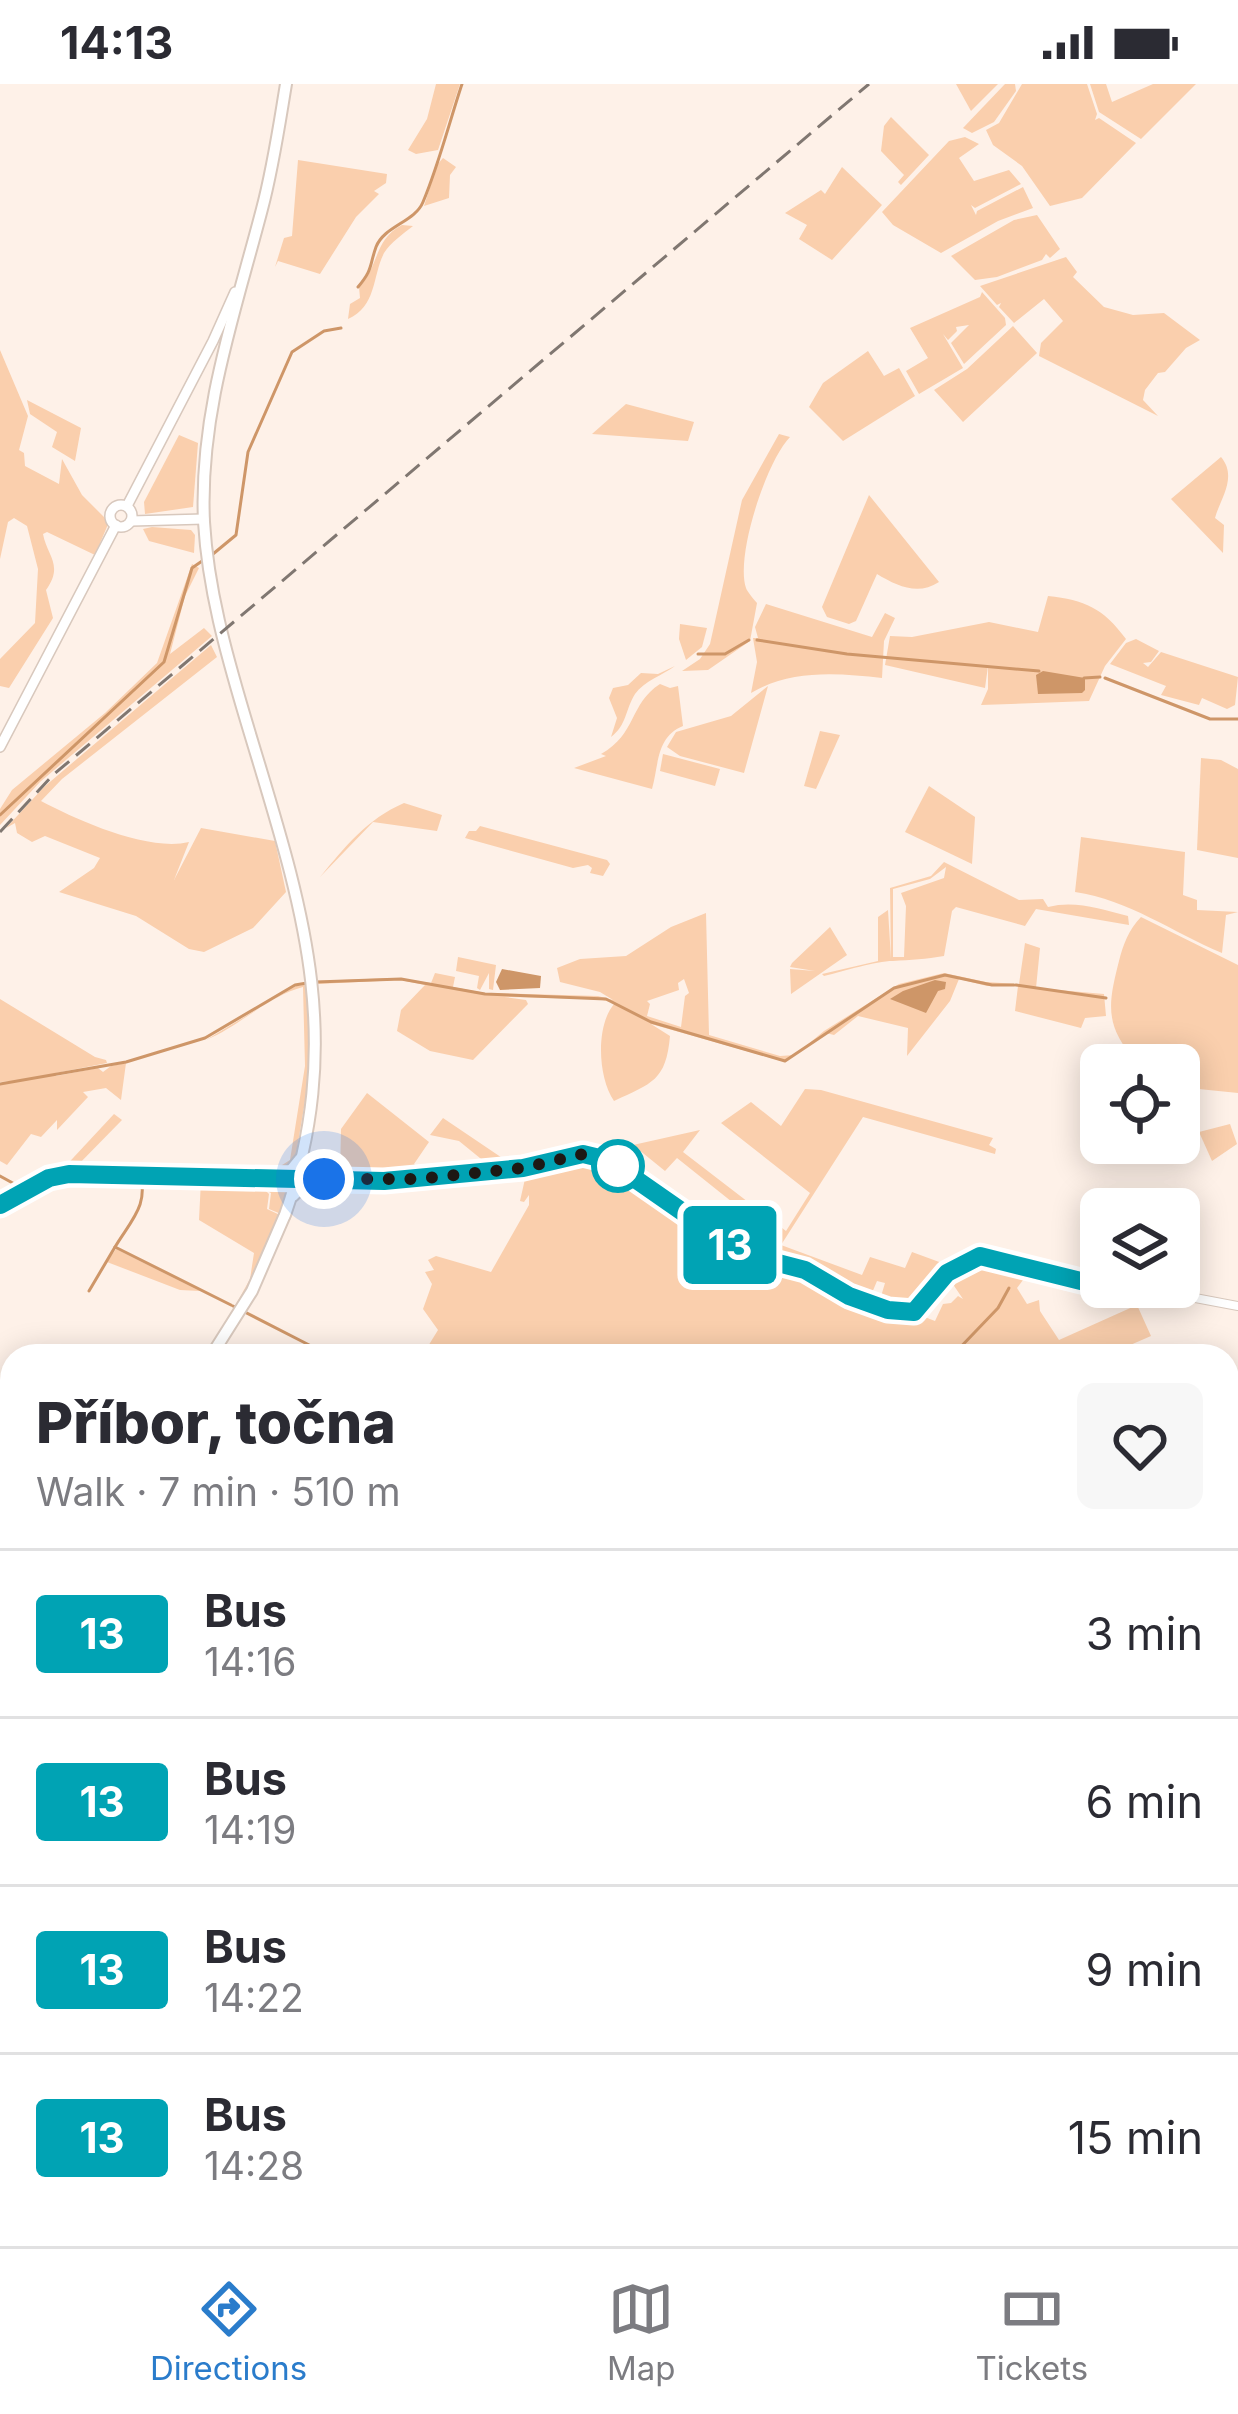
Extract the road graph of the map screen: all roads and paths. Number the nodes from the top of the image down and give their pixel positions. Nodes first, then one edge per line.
1 (286, 84) edge
2 (258, 224) junction
3 (127, 506) junction
4 (204, 519) junction
5 (130, 520) junction
6 (116, 525) junction
7 (0, 747) edge
8 (302, 1157) junction
9 (271, 1178) junction
10 (297, 1178) junction
11 (324, 1179) junction
12 (290, 1198) junction
13 (0, 1205) edge
14 (1080, 1281) edge
15 (1200, 1299) edge
16 (1238, 1306) edge
17 (219, 1344) edge

1 - 2 main road
2 - 3 main road
2 - 4 main road
3 - 5 main road
3 - 6 main road
4 - 5 main road
4 - 8 main road
5 - 6 main road
6 - 7 main road
8 - 9 main road
8 - 10 main road
8 - 11 main road
9 - 10 street
9 - 12 main road
9 - 13 street
10 - 11 street
10 - 12 main road
11 - 12 main road
11 - 14 street
12 - 17 main road
15 - 16 street

